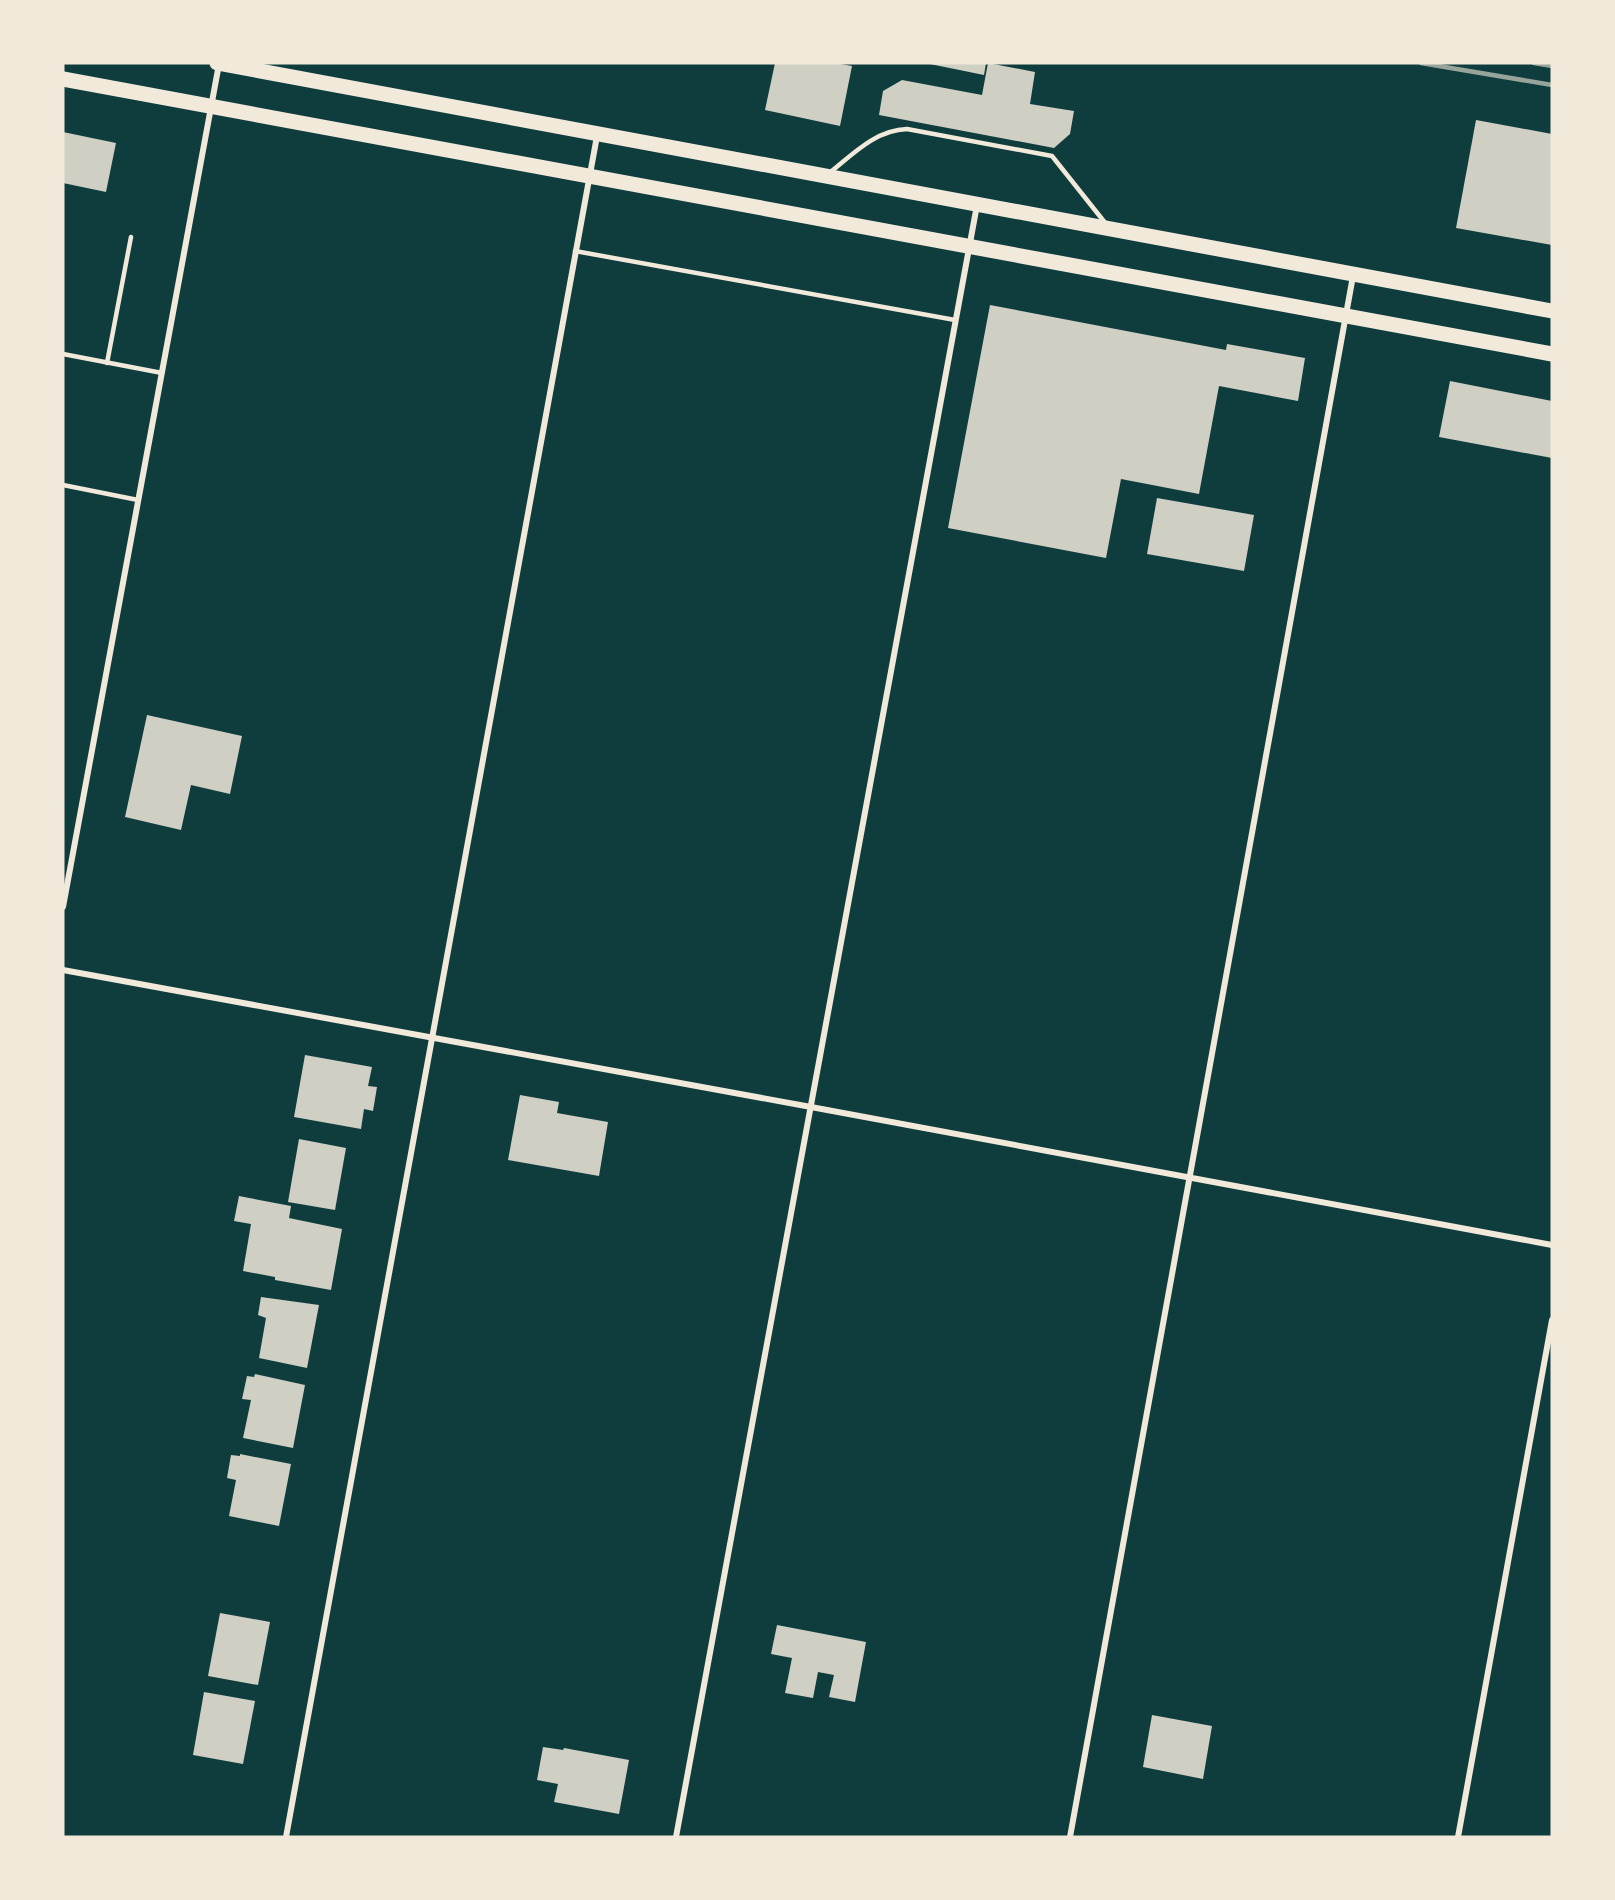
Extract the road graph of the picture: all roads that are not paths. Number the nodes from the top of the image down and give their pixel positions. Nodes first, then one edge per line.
1 (218, 63) edge
2 (63, 79) edge
3 (212, 105) junction
4 (597, 135) junction
5 (589, 176) junction
6 (824, 177) junction
7 (977, 205) junction
8 (1111, 231) junction
9 (131, 237) dead end
10 (969, 247) junction
11 (575, 251) junction
12 (1353, 275) junction
13 (1552, 311) edge
14 (1346, 316) junction
15 (955, 320) junction
16 (63, 354) edge
17 (1552, 354) edge
18 (107, 363) junction
19 (162, 373) junction
20 (63, 485) edge
21 (138, 500) junction
22 (63, 907) edge
23 (63, 970) edge
24 (431, 1037) junction
25 (810, 1107) junction
26 (1190, 1177) junction
27 (1552, 1245) edge
28 (1552, 1320) edge
29 (286, 1837) edge
30 (676, 1837) edge
31 (1070, 1837) edge
32 (1458, 1837) edge

1 - 3 street
1 - 4 main road
2 - 3 main road
3 - 5 main road
3 - 19 street
4 - 5 street
4 - 6 main road
5 - 10 main road
5 - 11 street
6 - 7 main road
6 - 8 lane
7 - 8 main road
7 - 10 street
8 - 12 main road
9 - 18 lane
10 - 14 main road
10 - 15 street
11 - 15 lane
11 - 24 street
12 - 13 main road
12 - 14 street
14 - 17 main road
14 - 26 street
15 - 25 street
16 - 18 lane
18 - 19 lane
19 - 21 street
20 - 21 lane
21 - 22 street
23 - 24 street
24 - 25 street
24 - 29 street
25 - 26 street
25 - 30 street
26 - 27 street
26 - 31 street
28 - 32 street

